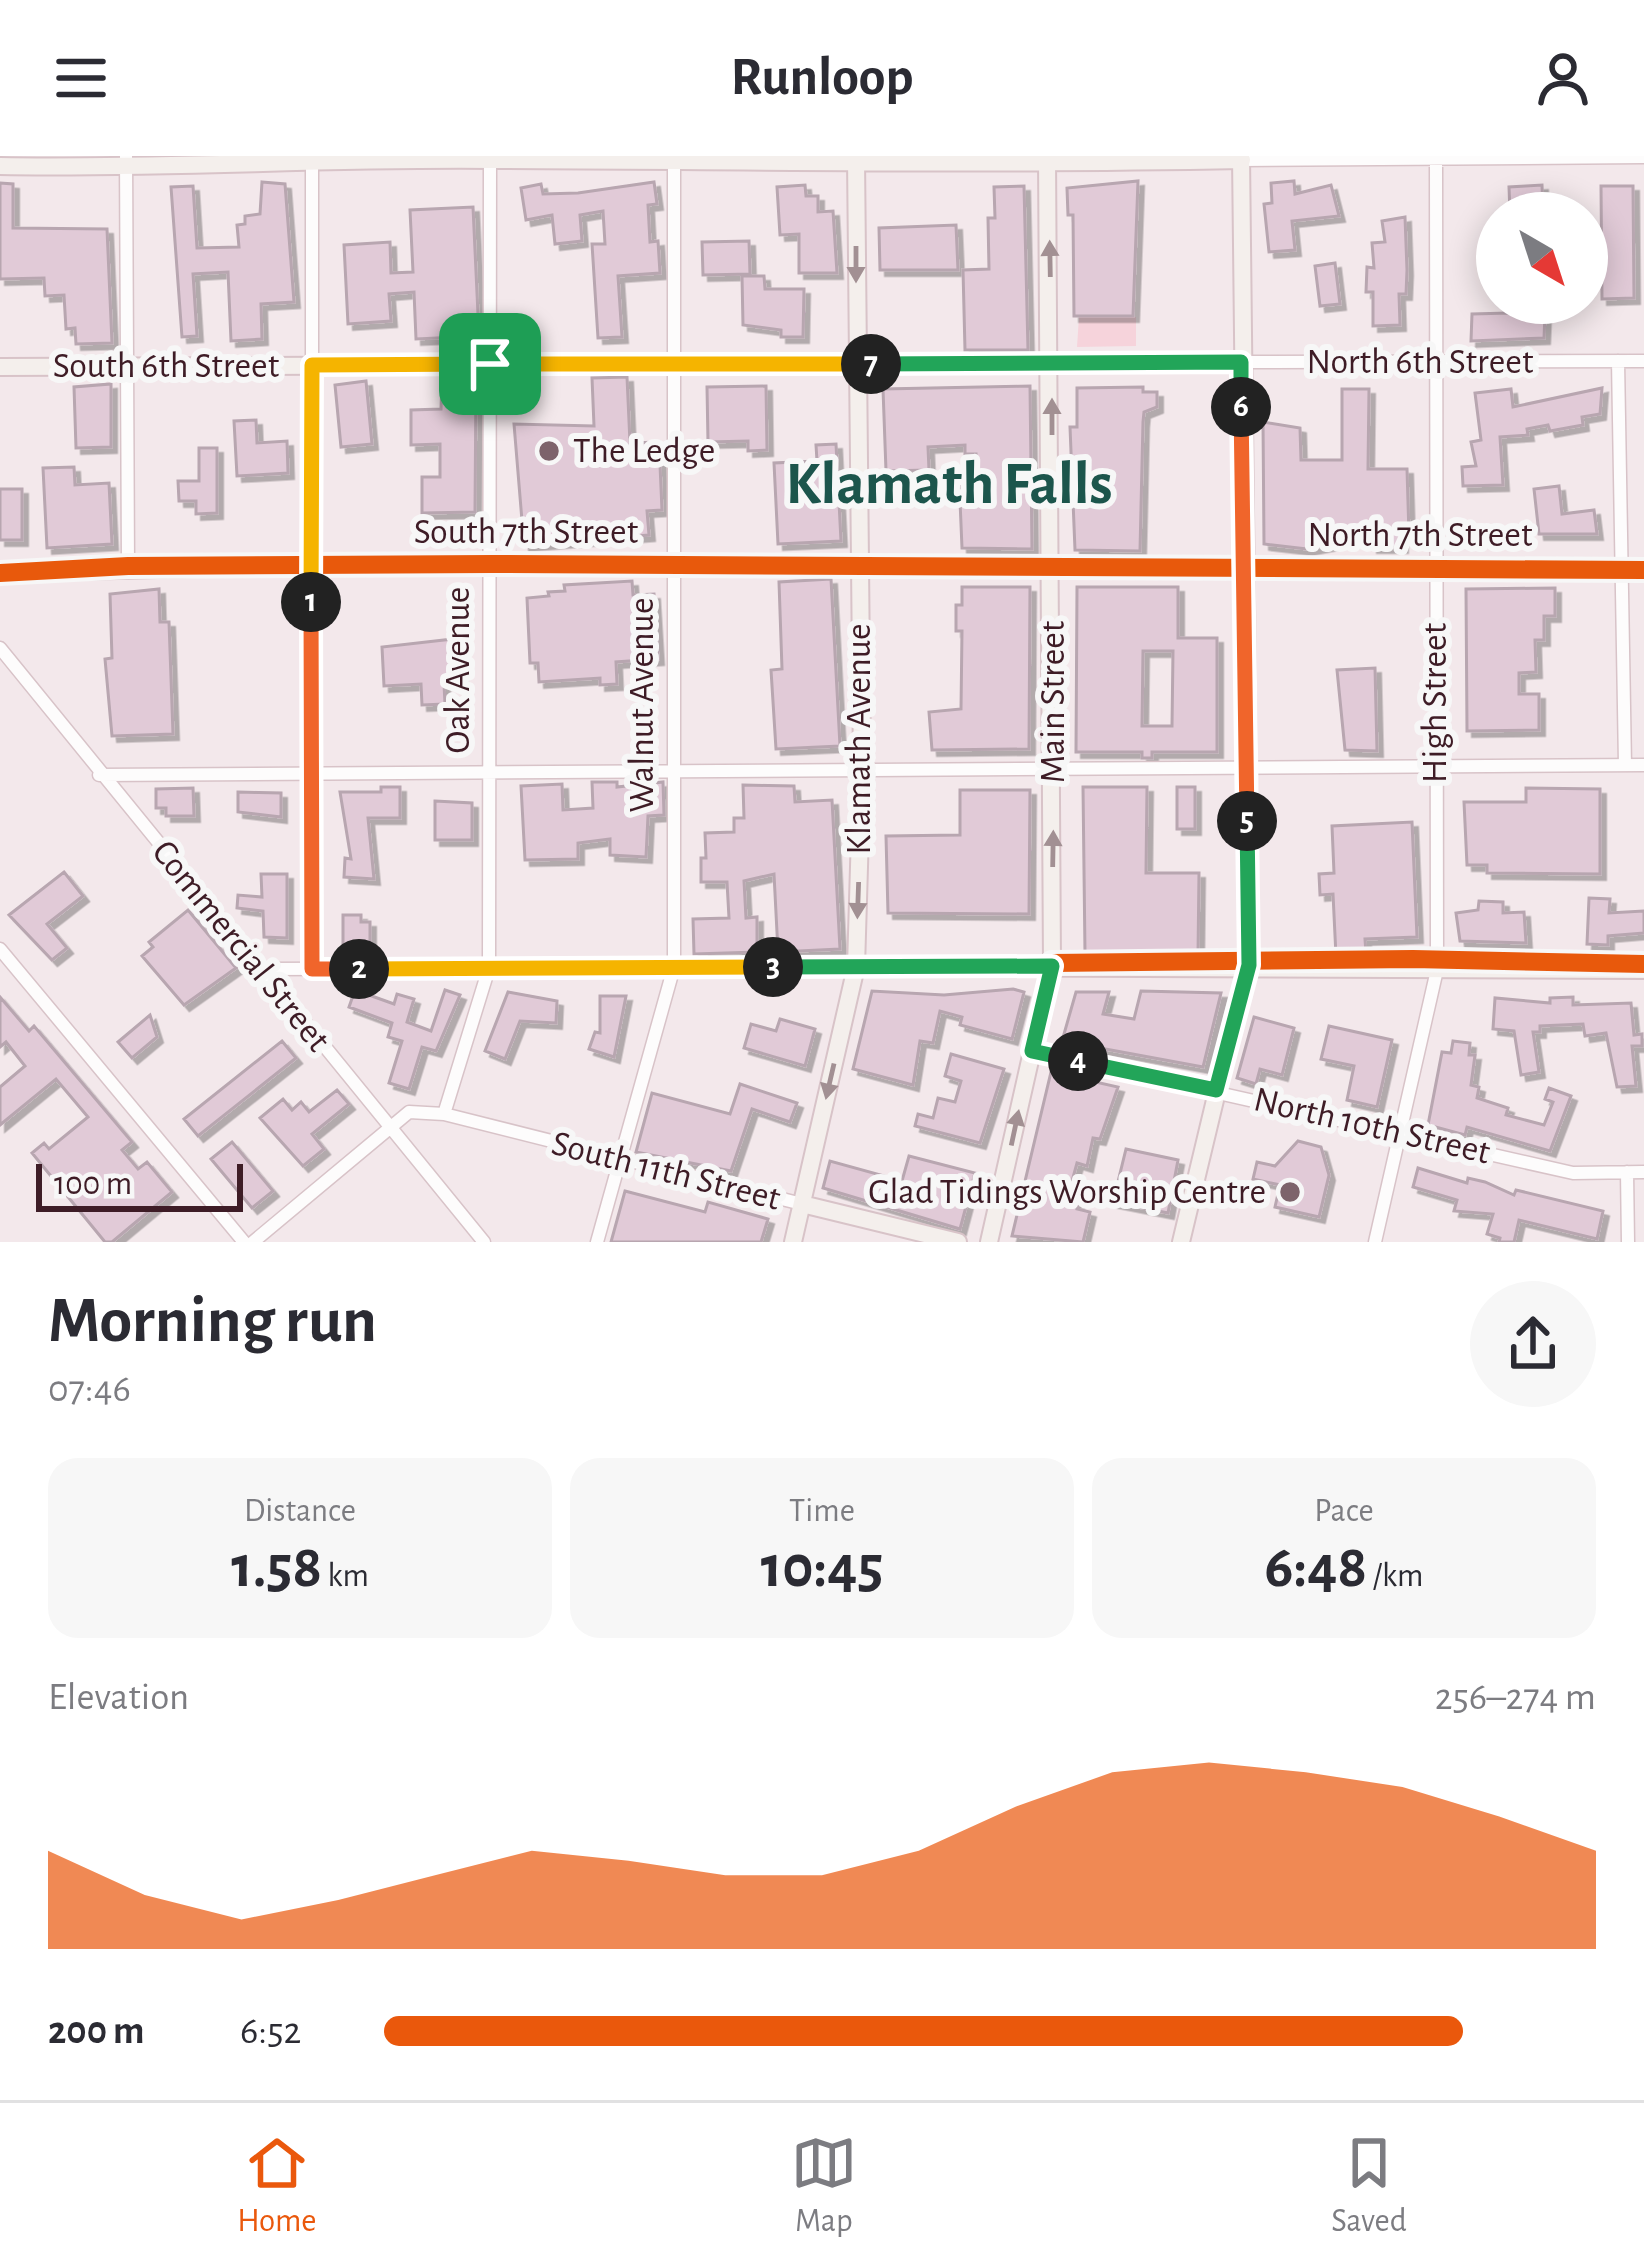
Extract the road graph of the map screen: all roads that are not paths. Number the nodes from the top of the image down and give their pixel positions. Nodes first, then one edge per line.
1 (1436, 157) edge
2 (1620, 157) edge
3 (1644, 157) edge
4 (490, 158) edge
5 (1242, 158) edge
6 (1047, 159) edge
7 (312, 160) edge
8 (674, 160) edge
9 (856, 160) edge
10 (126, 162) edge
11 (0, 166) edge
12 (1618, 361) junction
13 (1644, 361) edge
14 (1241, 362) junction
15 (1434, 362) junction
16 (1052, 363) junction
17 (490, 364) junction
18 (674, 364) junction
19 (856, 364) junction
20 (312, 365) junction
21 (126, 366) junction
22 (0, 367) edge
23 (1644, 560) edge
24 (492, 564) junction
25 (311, 565) junction
26 (676, 565) junction
27 (128, 566) junction
28 (859, 566) junction
29 (1621, 567) junction
30 (1242, 568) junction
31 (1435, 568) junction
32 (1052, 569) junction
33 (1644, 570) edge
34 (0, 573) edge
35 (0, 649) edge
36 (1625, 764) junction
37 (1644, 765) edge
38 (674, 767) junction
39 (862, 767) junction
40 (1246, 768) junction
41 (1434, 768) junction
42 (312, 770) junction
43 (491, 770) junction
44 (1054, 771) junction
45 (99, 775) junction
46 (0, 949) edge
47 (1249, 965) junction
48 (1052, 966) junction
49 (856, 967) junction
50 (489, 968) junction
51 (674, 968) junction
52 (264, 969) junction
53 (312, 969) junction
54 (1437, 970) junction
55 (1644, 970) edge
56 (1032, 1051) junction
57 (1216, 1090) junction
58 (444, 1114) junction
59 (390, 1126) junction
60 (1401, 1133) junction
61 (618, 1160) junction
62 (1628, 1172) junction
63 (1644, 1172) edge
64 (802, 1204) junction
65 (244, 1242) edge
66 (253, 1242) edge
67 (484, 1242) edge
68 (597, 1242) edge
69 (793, 1242) edge
70 (958, 1242) edge
71 (989, 1242) edge
72 (1181, 1242) edge
73 (1375, 1242) edge
74 (1628, 1242) edge

1 - 2 street
1 - 5 street
1 - 15 street, High Street
2 - 3 street
4 - 7 main road
4 - 8 main road
4 - 17 street, Oak Avenue
5 - 6 main road
5 - 14 main road
6 - 9 main road
16 -> 6 main road, Main Street
7 - 10 main road
7 - 20 street
8 - 9 main road
8 - 18 street, Walnut Avenue
9 -> 19 main road, Klamath Avenue
10 - 11 main road
10 - 21 street
12 - 13 street, North 6th Street
12 - 15 street, North 6th Street
12 - 29 street
14 - 15 street, North 6th Street
14 - 16 main road, North 6th Street
14 - 30 main road
15 - 31 street, High Street
16 - 19 main road, South 6th Street
32 -> 16 main road, Main Street
17 - 18 main road, South 6th Street
17 - 20 main road, South 6th Street
17 - 24 street, Oak Avenue
18 - 19 main road, South 6th Street
18 - 26 street, Walnut Avenue
19 - 28 main road, Klamath Avenue
20 - 21 main road, South 6th Street
20 - 25 street
21 - 22 main road, South 6th Street
21 - 27 street
23 - 29 street
24 - 25 main road, South 7th Street
24 - 26 main road, South 7th Street
24 - 43 street, Oak Avenue
25 - 27 main road, South 7th Street
25 - 42 street
26 - 28 main road, South 7th Street
26 - 38 street, Walnut Avenue
27 - 34 main road, South 7th Street
28 - 32 main road, South 7th Street
28 - 39 main road, Klamath Avenue
29 - 31 street, North 7th Street
29 - 33 street, North 7th Street
29 - 36 street
30 - 31 street, North 7th Street
30 - 32 main road, North 7th Street
30 - 40 main road
31 - 41 street, High Street
32 - 44 main road, Main Street
35 - 45 street, Commercial Street
36 - 37 street
36 - 41 street
38 - 39 street
38 - 43 street
38 - 51 street, Walnut Avenue
39 - 44 street
39 -> 49 main road, Klamath Avenue
40 - 41 street
40 - 44 street
40 - 47 main road
41 - 54 street, High Street
42 - 43 street
42 - 45 street
42 - 53 street
43 - 50 street, Oak Avenue
48 -> 44 main road, Main Street
45 - 52 street, Commercial Street
46 - 65 street
47 - 48 main road
47 - 54 main road
47 - 57 main road
48 - 49 main road
48 - 56 main road, Main Street
49 - 51 street
49 -> 64 main road, Klamath Avenue
50 - 51 street
50 - 53 street
50 - 58 street, Oak Avenue
51 - 61 street, Walnut Avenue
52 - 53 street
52 - 59 street, Commercial Street
54 - 55 main road
54 - 60 street, High Street
56 - 57 street, North 10th Street
71 -> 56 main road, Main Street
57 - 60 street, North 10th Street
57 - 72 main road
58 - 59 street
58 - 61 street, South 11th Street
59 - 66 street
59 - 67 street, Commercial Street
60 - 62 street, North 10th Street
60 - 73 street, High Street
61 - 64 street, South 11th Street
61 - 68 street, Walnut Avenue
62 - 63 street, North 10th Street
62 - 74 street
64 - 69 main road, Klamath Avenue
64 - 70 main road, South 11th Street

